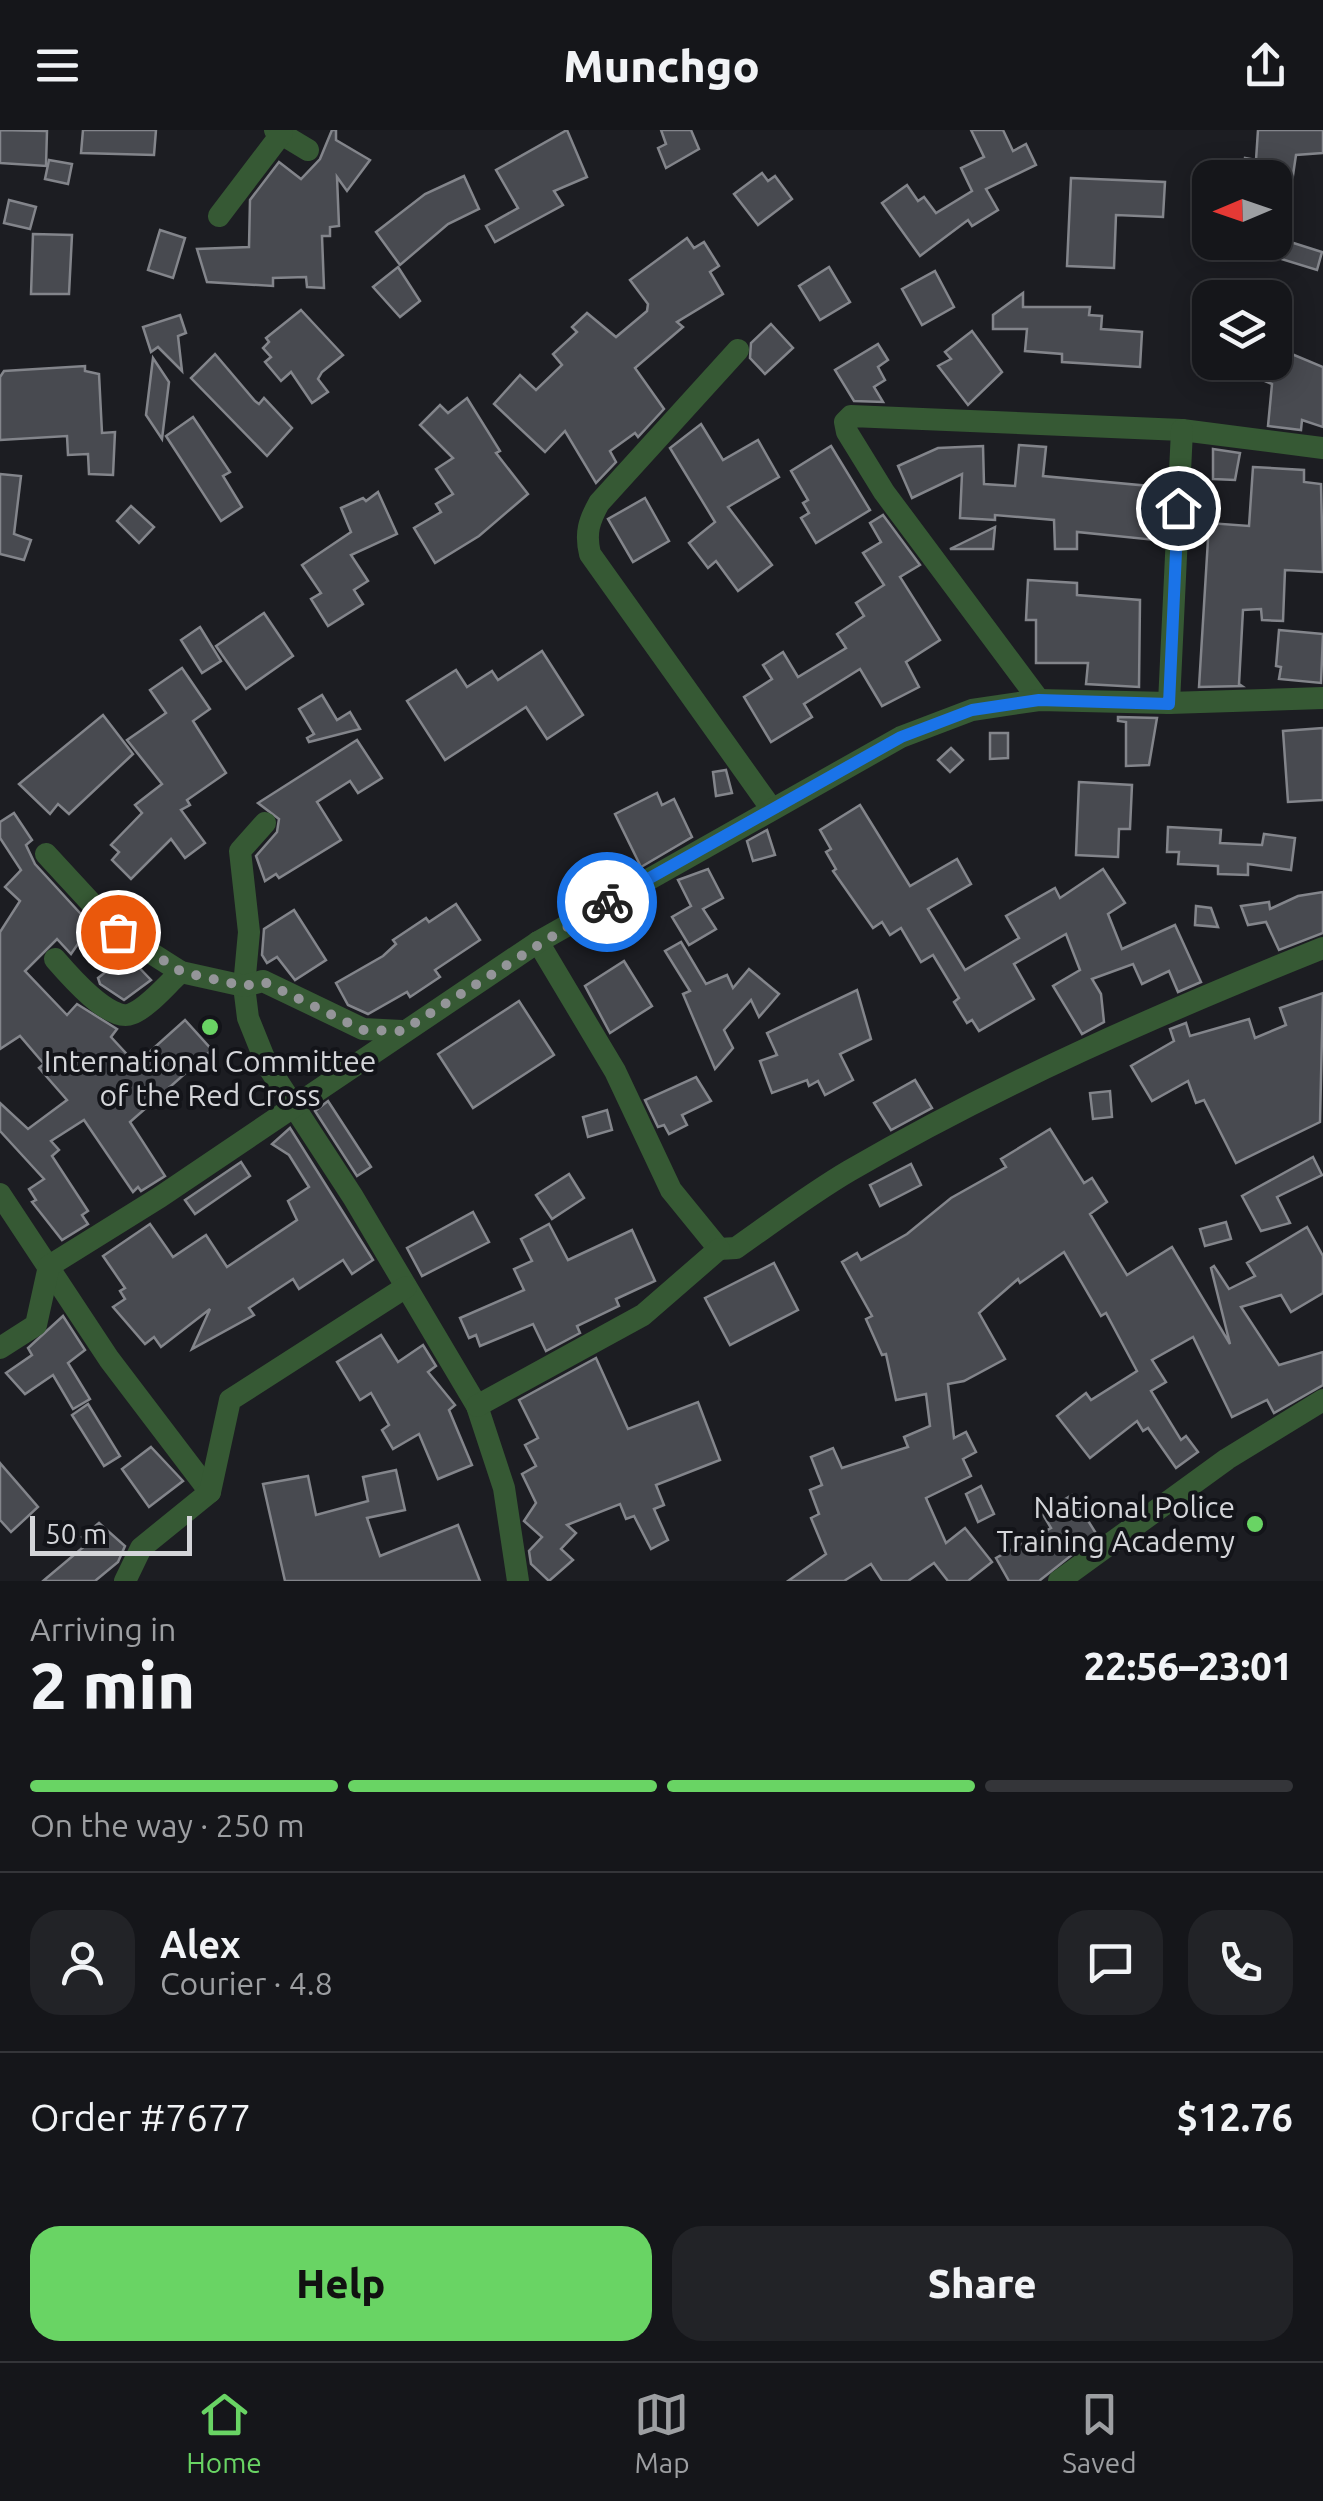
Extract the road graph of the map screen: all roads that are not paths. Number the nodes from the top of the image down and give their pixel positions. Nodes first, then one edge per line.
1 (278, 132) edge
2 (308, 150) dead end
3 (220, 216) dead end
4 (738, 350) dead end
5 (1182, 430) junction
6 (1323, 448) edge
7 (1323, 698) edge
8 (1039, 700) junction
9 (1169, 704) junction
10 (771, 808) junction
11 (265, 823) dead end
12 (46, 854) dead end
13 (538, 942) junction
14 (1323, 948) edge
15 (56, 958) dead end
16 (182, 972) junction
17 (244, 986) junction
18 (402, 1031) junction
19 (292, 1107) junction
20 (0, 1194) edge
21 (719, 1249) junction
22 (48, 1266) junction
23 (406, 1287) junction
24 (0, 1348) edge
25 (1323, 1400) edge
26 (477, 1406) junction
27 (210, 1492) junction
28 (125, 1581) edge
29 (518, 1581) edge
30 (1059, 1581) edge

1 - 2 street
1 - 3 street
4 - 10 street
5 - 6 street
5 - 8 street
5 - 9 street
7 - 9 street
8 - 9 street
8 - 10 street
10 - 13 street
11 - 17 street
12 - 16 street
13 - 18 street
13 - 21 street
14 - 21 street
15 - 16 street
16 - 17 street
17 - 18 street
17 - 19 street
18 - 19 street
19 - 22 street
19 - 23 street
20 - 22 street
21 - 26 street
22 - 24 street
22 - 27 street
23 - 26 street
23 - 27 street
25 - 30 street
26 - 29 street
27 - 28 street

